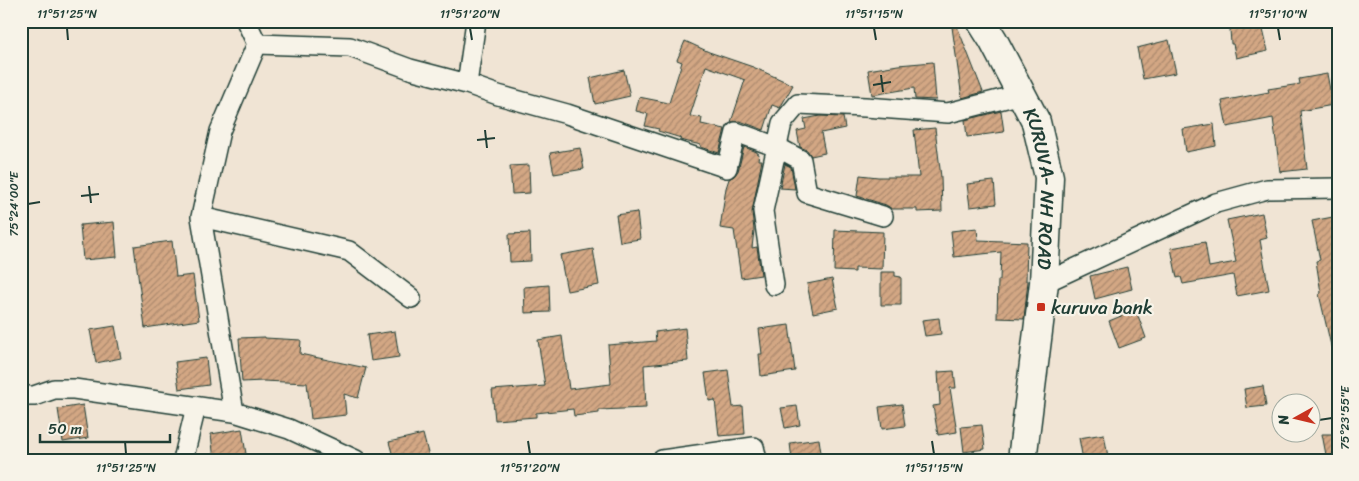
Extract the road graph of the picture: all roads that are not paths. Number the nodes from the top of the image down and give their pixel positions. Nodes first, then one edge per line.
1 (246, 21) edge
2 (476, 21) edge
3 (981, 21) edge
4 (256, 44) junction
5 (466, 84) junction
6 (1022, 94) junction
7 (777, 147) junction
8 (1338, 188) edge
9 (883, 216) dead end
10 (201, 217) junction
11 (1044, 283) junction
12 (774, 285) dead end
13 (411, 298) dead end
14 (21, 396) edge
15 (196, 407) junction
16 (234, 412) junction
17 (184, 460) edge
18 (356, 460) edge
19 (662, 460) edge
20 (757, 460) edge
21 (1022, 460) edge

1 - 4 street
2 - 5 street
3 - 6 main road, KURUVA- NH ROAD
4 - 5 street
4 - 10 street
5 - 7 street
6 - 7 street
6 - 11 main road, KURUVA- NH ROAD
7 - 9 street
7 - 12 street
8 - 11 street
10 - 13 street
10 - 16 street
11 - 21 main road, KURUVA- NH ROAD
14 - 15 street
15 - 16 street
15 - 17 street
16 - 18 street
19 - 20 street

